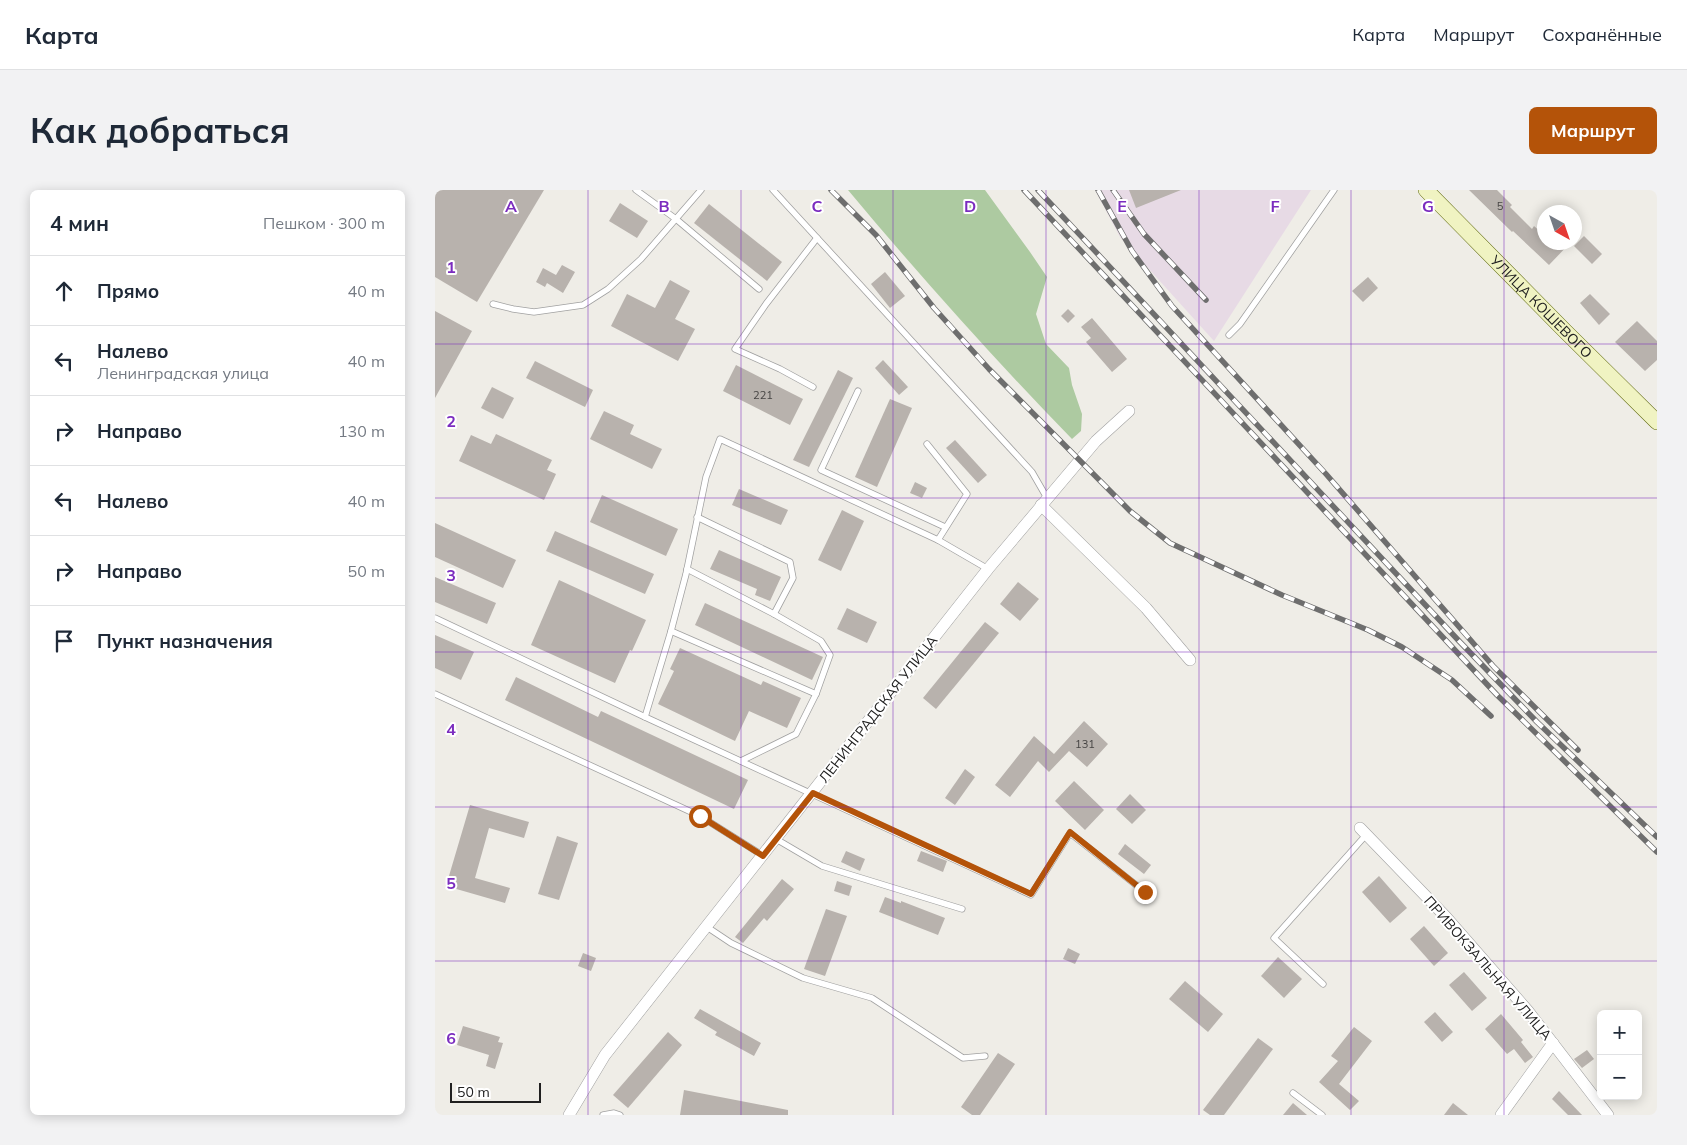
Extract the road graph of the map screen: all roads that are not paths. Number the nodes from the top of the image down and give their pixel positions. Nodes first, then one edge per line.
1 (636, 190) edge
2 (701, 190) edge
3 (773, 190) edge
4 (1334, 190) edge
5 (1426, 190) edge
6 (676, 219) junction
7 (817, 238) junction
8 (759, 289) dead end
9 (493, 304) dead end
10 (1229, 335) dead end
11 (813, 387) dead end
12 (858, 391) dead end
13 (1129, 411) dead end
14 (1657, 422) edge
15 (927, 444) dead end
16 (1044, 501) junction
17 (697, 517) junction
18 (945, 527) junction
19 (938, 540) junction
20 (687, 569) junction
21 (988, 569) junction
22 (774, 614) junction
23 (435, 618) edge
24 (671, 631) junction
25 (1190, 660) dead end
26 (435, 694) edge
27 (816, 694) junction
28 (645, 717) junction
29 (741, 761) junction
30 (813, 793) junction
31 (1363, 831) joint
32 (777, 839) junction
33 (763, 856) junction
34 (1145, 892) dead end
35 (962, 909) dead end
36 (707, 927) junction
37 (1323, 984) dead end
38 (1553, 1043) junction
39 (985, 1056) dead end
40 (1293, 1093) dead end
41 (571, 1114) edge
42 (603, 1115) edge
43 (620, 1115) edge
44 (1322, 1115) edge
45 (1501, 1115) edge
46 (1608, 1115) edge

1 - 6 lane
2 - 6 lane
3 - 7 lane
4 - 10 lane
5 - 14 street, УЛИЦА КОШЕВОГО
6 - 8 lane
6 - 9 lane
7 - 11 lane
7 - 16 lane
12 - 18 lane
13 - 16 street, ЛЕНИНГРАДСКАЯ УЛИЦА
15 - 18 lane
16 - 21 street, ЛЕНИНГРАДСКАЯ УЛИЦА
16 - 25 street
17 - 19 lane
17 - 20 lane
17 - 22 lane
18 - 19 lane
19 - 21 lane
20 - 22 lane
20 - 24 lane
21 - 30 street, ЛЕНИНГРАДСКАЯ УЛИЦА
22 - 27 lane
23 - 28 lane
24 - 27 lane
24 - 28 lane
26 - 33 lane
27 - 29 lane
28 - 29 lane
29 - 30 lane
30 - 32 street, ЛЕНИНГРАДСКАЯ УЛИЦА
30 - 34 lane
31 - 37 lane
31 - 38 street, ПРИВОКЗАЛЬНАЯ УЛИЦА
32 - 33 street, ЛЕНИНГРАДСКАЯ УЛИЦА
32 - 35 lane
33 - 36 street, ЛЕНИНГРАДСКАЯ УЛИЦА
36 - 39 lane
36 - 41 street, ЛЕНИНГРАДСКАЯ УЛИЦА
38 - 45 street
38 - 46 street, ПРИВОКЗАЛЬНАЯ УЛИЦА
40 - 44 lane
42 - 43 lane

